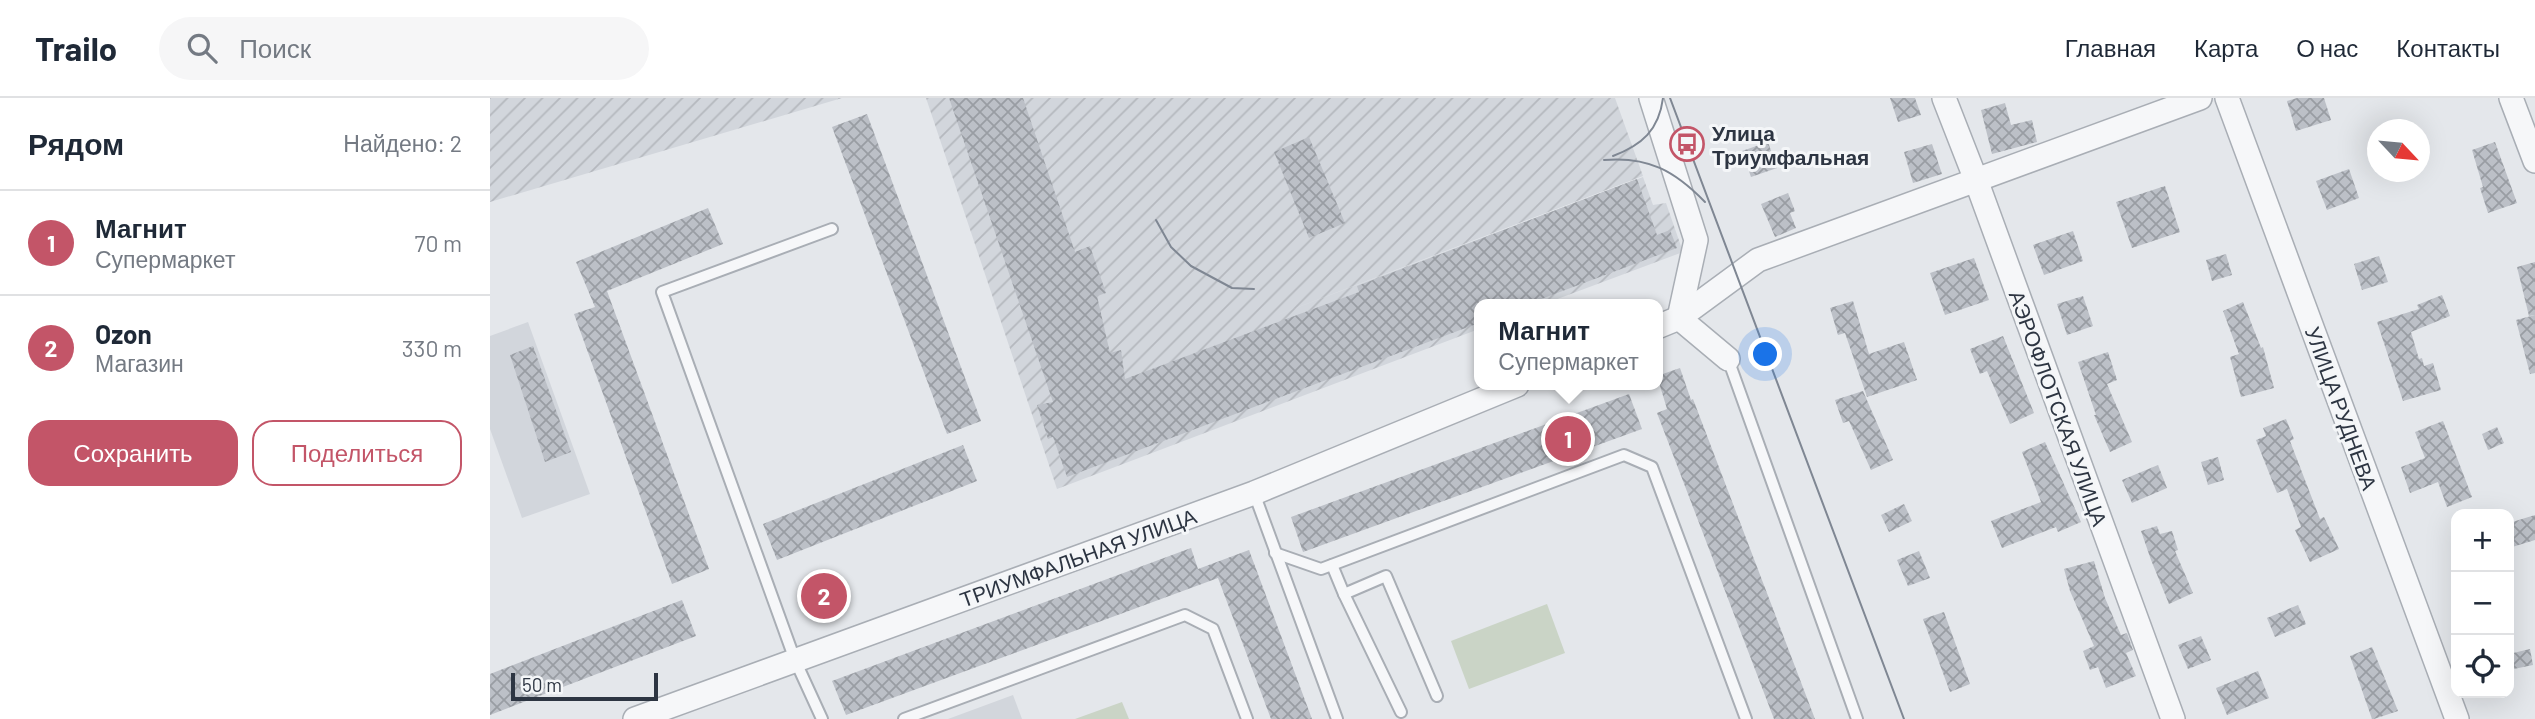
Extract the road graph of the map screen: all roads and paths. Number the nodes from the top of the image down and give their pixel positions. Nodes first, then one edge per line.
1 (1651, 98) edge
2 (1944, 98) edge
3 (2200, 98) edge
4 (2227, 98) edge
5 (2511, 98) edge
6 (2535, 161) edge
7 (1976, 180) junction
8 (832, 229) dead end
9 (1679, 318) junction
10 (1663, 325) edge
11 (1728, 359) joint
12 (1505, 390) edge
13 (1254, 493) junction
14 (1275, 553) junction
15 (1332, 565) junction
16 (1344, 594) junction
17 (795, 660) junction
18 (1437, 696) dead end
19 (1401, 712) dead end
20 (635, 719) edge
21 (822, 719) edge
22 (904, 719) edge
23 (1247, 719) edge
24 (1337, 719) edge
25 (1746, 719) edge
26 (1857, 719) edge
27 (2173, 719) edge
28 (2457, 719) edge

1 - 9 street
2 - 7 street, АЭРОФЛОТСКАЯ УЛИЦА
3 - 7 street
4 - 28 street, УЛИЦА РУДНЕВА
5 - 6 street
7 - 9 street
7 - 27 street, АЭРОФЛОТСКАЯ УЛИЦА
8 - 17 lane
9 - 10 street
9 - 11 street
11 - 26 lane
12 - 13 street, ТРИУМФАЛЬНАЯ УЛИЦА
13 - 14 lane
13 - 17 street, ТРИУМФАЛЬНАЯ УЛИЦА
14 - 15 lane
14 - 24 lane
15 - 16 lane
15 - 25 lane
16 - 18 lane
16 - 19 lane
17 - 20 street, ТРИУМФАЛЬНАЯ УЛИЦА
17 - 21 lane
22 - 23 lane

